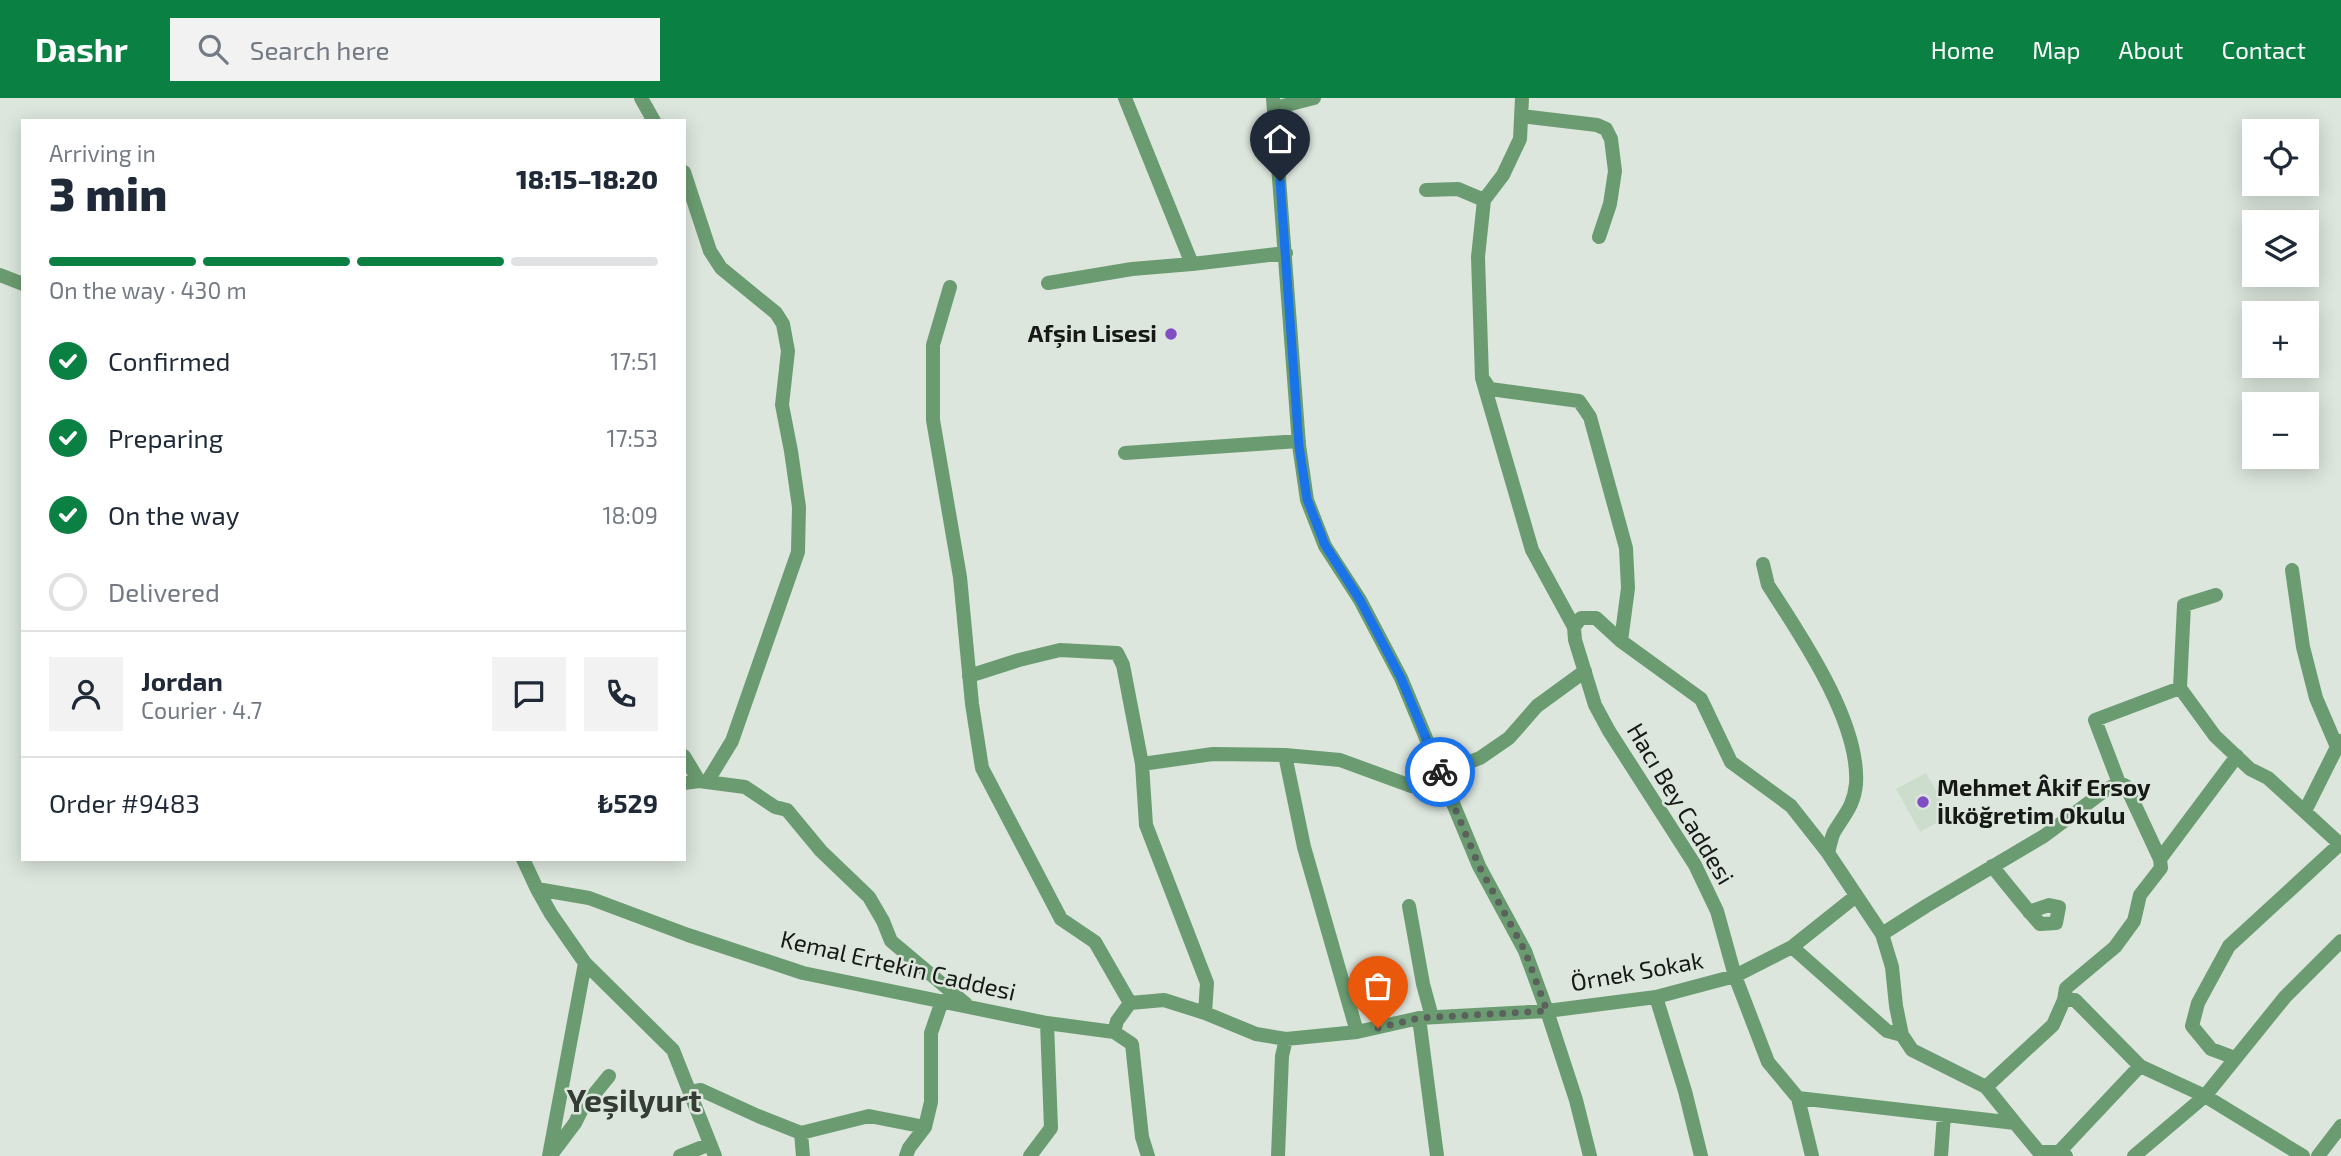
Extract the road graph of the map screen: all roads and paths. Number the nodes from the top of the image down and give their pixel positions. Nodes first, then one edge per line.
1 (641, 98) edge
2 (1125, 98) edge
3 (1314, 98) edge
4 (1522, 98) edge
5 (1274, 103) edge
6 (1521, 116) junction
7 (653, 119) edge
8 (686, 179) edge
9 (1426, 190) dead end
10 (1484, 200) junction
11 (1599, 237) dead end
12 (1286, 253) junction
13 (1192, 264) junction
14 (0, 275) edge
15 (21, 283) edge
16 (1048, 283) dead end
17 (950, 287) dead end
18 (1482, 378) junction
19 (1299, 441) junction
20 (1125, 453) dead end
21 (1763, 564) dead end
22 (2292, 570) dead end
23 (2216, 595) dead end
24 (1574, 627) junction
25 (1621, 641) junction
26 (1585, 671) junction
27 (969, 676) junction
28 (2180, 688) junction
29 (2339, 743) edge
30 (1285, 755) junction
31 (2236, 756) junction
32 (686, 760) edge
33 (1142, 764) junction
34 (1440, 773) junction
35 (697, 782) edge
36 (2119, 783) junction
37 (1447, 790) junction
38 (2305, 811) junction
39 (2341, 845) edge
40 (1828, 853) junction
41 (2160, 859) junction
42 (524, 861) edge
43 (1992, 866) junction
44 (537, 889) junction
45 (1856, 896) junction
46 (2048, 901) dead end
47 (1409, 906) dead end
48 (1882, 934) junction
49 (2341, 941) edge
50 (1792, 947) junction
51 (584, 963) junction
52 (1735, 976) junction
53 (1656, 997) junction
54 (2064, 1000) junction
55 (942, 1001) junction
56 (1130, 1003) junction
57 (968, 1006) junction
58 (1547, 1011) junction
59 (1205, 1013) junction
60 (1426, 1017) junction
61 (1047, 1023) junction
62 (1114, 1032) junction
63 (1357, 1032) junction
64 (1902, 1035) junction
65 (1286, 1039) junction
66 (2235, 1058) junction
67 (2140, 1066) junction
68 (609, 1076) dead end
69 (1986, 1087) junction
70 (690, 1092) junction
71 (2205, 1096) junction
72 (1798, 1098) junction
73 (1944, 1115) junction
74 (2015, 1123) junction
75 (2341, 1126) edge
76 (925, 1127) junction
77 (802, 1133) junction
78 (712, 1150) edge
79 (2041, 1154) edge
80 (2062, 1154) edge
81 (549, 1156) edge
82 (680, 1156) edge
83 (803, 1156) edge
84 (906, 1156) edge
85 (1030, 1156) edge
86 (1148, 1156) edge
87 (1278, 1156) edge
88 (1437, 1156) edge
89 (1590, 1156) edge
90 (1701, 1156) edge
91 (1812, 1156) edge
92 (1941, 1156) edge
93 (2134, 1156) edge
94 (2303, 1156) edge
95 (2318, 1156) edge

1 - 7 street
2 - 13 street
3 - 5 street
4 - 6 street
5 - 12 street
6 - 10 street
6 - 11 street
8 - 35 street
9 - 10 street
10 - 18 street, Hacı Bey Caddesi
12 - 13 street
12 - 19 street
13 - 16 street
14 - 15 street
17 - 27 street
18 - 24 street, Hacı Bey Caddesi
18 - 25 street
19 - 20 street
19 - 34 street
21 - 40 street
22 - 29 street
23 - 28 street
24 - 25 street
24 - 26 street, Hacı Bey Caddesi
25 - 40 street
26 - 34 street
26 - 52 street, Hacı Bey Caddesi
27 - 33 street
27 - 56 street
28 - 31 street
28 - 36 street
29 - 38 street
30 - 33 street
30 - 37 street
30 - 63 street
31 - 38 street
31 - 41 street
32 - 35 street
33 - 59 street
34 - 37 street
35 - 57 street
36 - 41 street
36 - 43 street
37 - 58 street
38 - 39 street
39 - 66 street
40 - 45 street
41 - 54 street
42 - 44 street
43 - 46 street
43 - 48 street
44 - 51 street
44 - 55 street, Kemal Ertekin Caddesi
45 - 48 street
45 - 50 street, Örnek Sokak
47 - 60 street
48 - 64 street
49 - 66 street
50 - 52 street, Örnek Sokak
50 - 64 street
51 - 70 street
51 - 81 street
52 - 53 street, Örnek Sokak
52 - 72 street, Hacı Bey Caddesi
53 - 58 street, Örnek Sokak
53 - 90 street
54 - 67 street
54 - 69 street
55 - 57 street, Kemal Ertekin Caddesi
55 - 76 street
56 - 59 street, Örnek Sokak
56 - 62 street
57 - 61 street, Kemal Ertekin Caddesi
58 - 60 street, Örnek Sokak
58 - 89 street
59 - 65 street, Örnek Sokak
60 - 63 street, Örnek Sokak
60 - 88 street
61 - 62 street, Kemal Ertekin Caddesi
61 - 85 street
62 - 86 street
63 - 65 street, Örnek Sokak
64 - 69 street
65 - 87 street
66 - 71 street
67 - 71 street
67 - 80 street
68 - 81 street
69 - 74 street
70 - 77 street
70 - 78 street
71 - 93 street
71 - 94 street
72 - 73 street
72 - 91 street, Hacı Bey Caddesi
73 - 74 street
73 - 92 street
74 - 79 street
75 - 95 street
76 - 77 street
76 - 84 street
77 - 83 street
78 - 82 street
79 - 80 street

